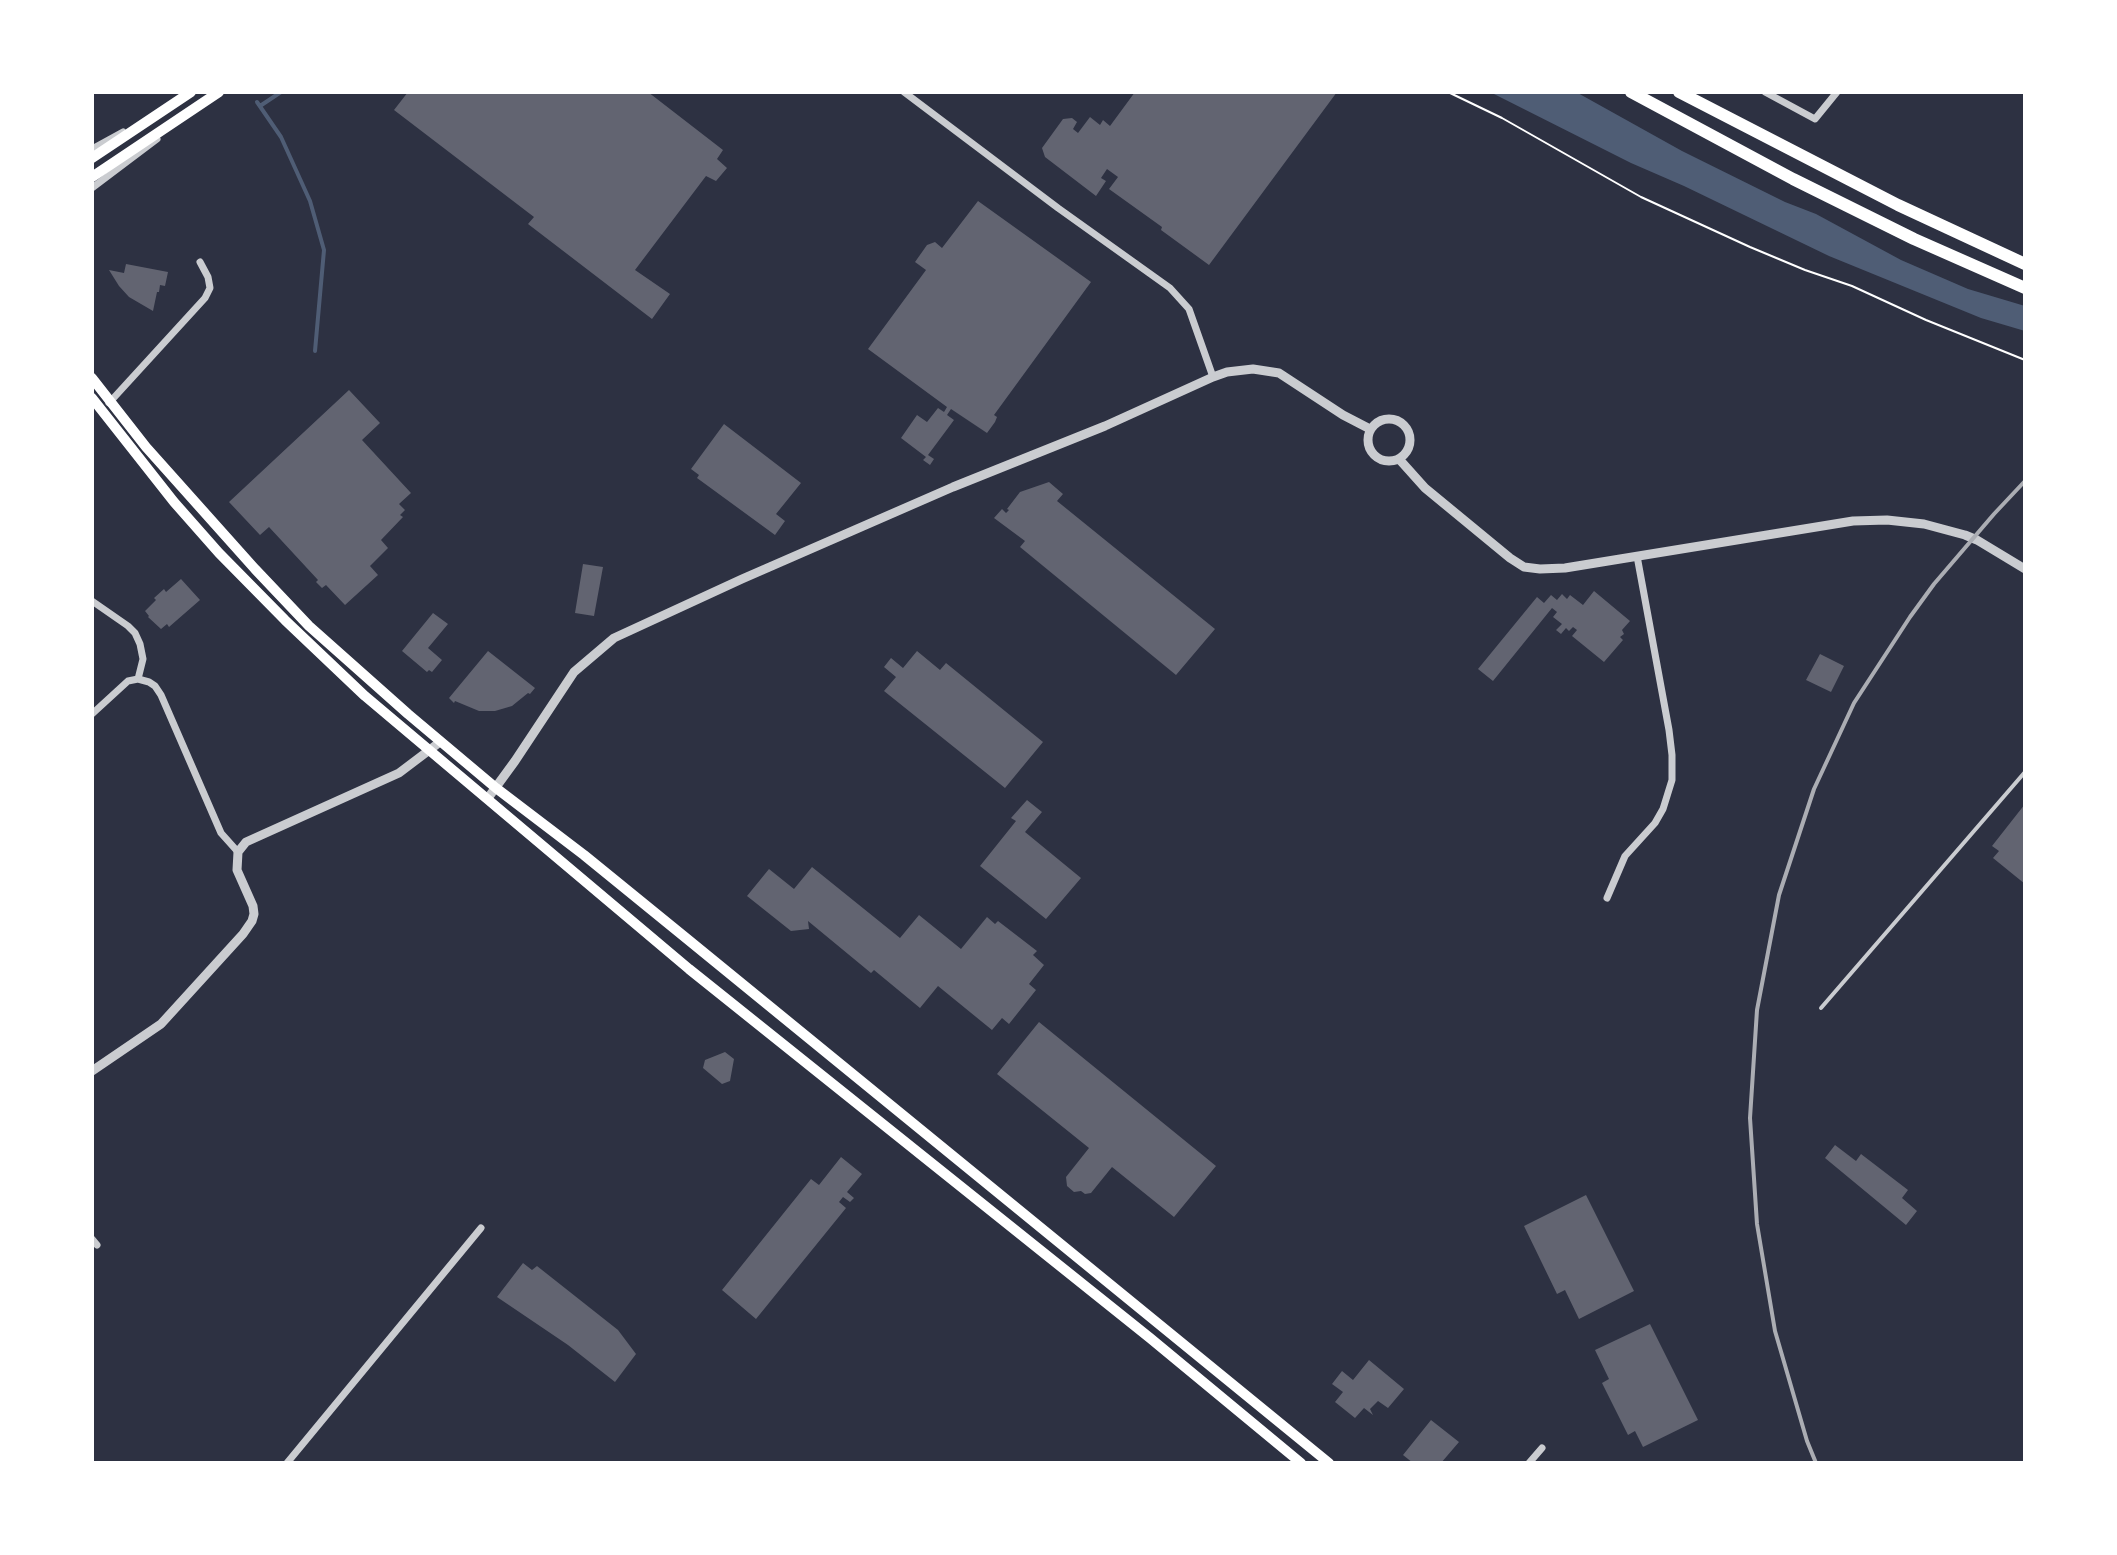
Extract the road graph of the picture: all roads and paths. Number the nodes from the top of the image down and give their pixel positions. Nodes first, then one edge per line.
1 (191, 92) edge
2 (904, 92) edge
3 (1448, 92) edge
4 (1631, 92) edge
5 (1679, 92) edge
6 (1765, 92) edge
7 (1837, 92) edge
8 (217, 94) edge
9 (174, 104) junction
10 (92, 149) edge
11 (92, 158) edge
12 (92, 177) edge
13 (92, 188) edge
14 (200, 262) dead end
15 (2025, 264) edge
16 (2025, 288) edge
17 (2025, 360) edge
18 (1213, 377) junction
19 (92, 378) edge
20 (92, 398) edge
21 (105, 406) junction
22 (1370, 429) junction
23 (1399, 459) junction
24 (1637, 556) junction
25 (2025, 569) edge
26 (92, 601) edge
27 (138, 679) junction
28 (92, 714) edge
29 (440, 742) junction
30 (429, 752) junction
31 (2025, 772) edge
32 (496, 788) junction
33 (488, 798) junction
34 (238, 852) junction
35 (1607, 898) dead end
36 (1821, 1008) dead end
37 (92, 1071) edge
38 (481, 1228) dead end
39 (1542, 1448) dead end
40 (287, 1463) edge
41 (1301, 1463) edge
42 (1329, 1463) edge
43 (1529, 1463) edge

1 - 9 main road
2 - 18 street
3 - 17 path
4 - 16 highway
5 - 15 highway
6 - 7 street
8 - 12 main road
8 - 13 street
9 - 10 street
9 - 11 main road
14 - 21 street
18 - 22 street
18 - 32 street
19 - 21 main road
20 - 21 main road
21 - 29 main road
21 - 30 main road
22 - 23 street
22 - 23 street
23 - 24 street
24 - 25 street
24 - 35 street
26 - 27 street
27 - 28 street
27 - 34 street
29 - 30 street
29 - 32 main road
30 - 33 main road
30 - 34 street
31 - 36 lane
32 - 33 street
32 - 42 main road
33 - 41 main road
34 - 37 street
38 - 40 street
39 - 43 street

